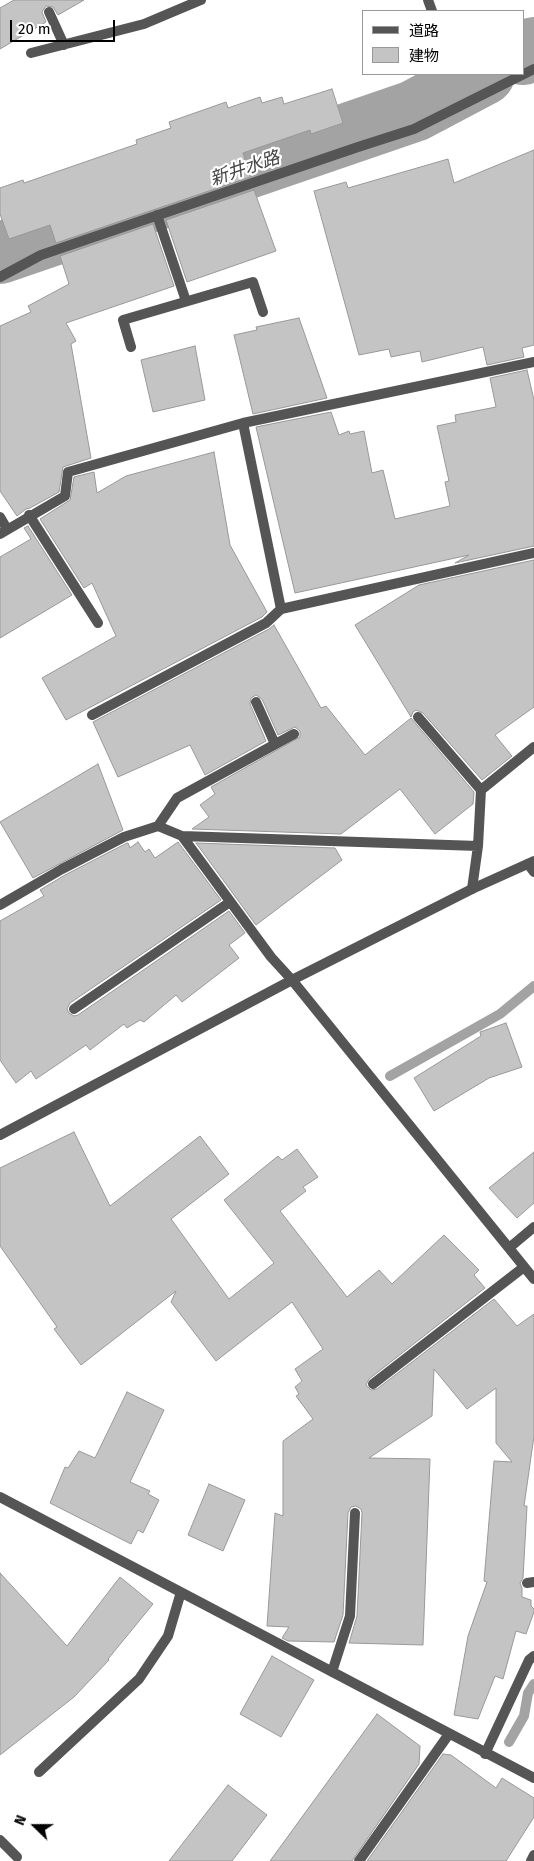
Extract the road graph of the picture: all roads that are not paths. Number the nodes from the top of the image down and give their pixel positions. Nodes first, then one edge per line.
1 (202, 0) edge
2 (49, 12) dead end
3 (64, 45) junction
4 (31, 53) dead end
5 (522, 75) edge
6 (157, 216) junction
7 (0, 277) edge
8 (186, 301) junction
9 (263, 312) dead end
10 (131, 347) dead end
11 (534, 362) edge
12 (243, 423) junction
13 (29, 516) junction
14 (0, 517) edge
15 (4, 532) edge
16 (534, 553) edge
17 (281, 609) junction
18 (98, 623) dead end
19 (256, 702) dead end
20 (92, 715) dead end
21 (418, 717) dead end
22 (294, 734) dead end
23 (275, 744) junction
24 (534, 747) edge
25 (481, 790) junction
26 (158, 826) junction
27 (182, 836) junction
28 (478, 846) junction
29 (532, 866) edge
30 (472, 889) junction
31 (230, 902) junction
32 (0, 905) edge
33 (292, 980) junction
34 (74, 1008) dead end
35 (0, 1134) edge
36 (534, 1227) edge
37 (509, 1248) junction
38 (524, 1267) junction
39 (534, 1279) edge
40 (373, 1384) dead end
41 (0, 1497) edge
42 (355, 1513) dead end
43 (181, 1592) junction
44 (534, 1656) edge
45 (332, 1672) junction
46 (449, 1734) junction
47 (485, 1754) junction
48 (39, 1772) dead end
49 (534, 1778) edge
50 (0, 1840) edge
51 (534, 1855) edge
52 (17, 1857) dead end
53 (359, 1861) edge
54 (531, 1861) edge

1 - 3 street
2 - 3 street
3 - 4 street
5 - 6 street
6 - 7 street
6 - 8 street
8 - 9 street
8 - 10 street
11 - 12 street
12 - 13 street
12 - 17 street
13 - 15 street
13 - 18 street
14 - 15 street
16 - 17 street
17 - 20 street
19 - 23 street
21 - 25 street
22 - 23 street
23 - 26 street
24 - 25 street
25 - 28 street
26 - 27 street
26 - 32 street
27 - 28 street
27 - 31 street
28 - 30 street
29 - 30 street
30 - 33 street
31 - 33 street
31 - 34 street
33 - 35 street
33 - 37 street
36 - 37 street
37 - 38 street
38 - 39 street
38 - 40 street
41 - 43 street
42 - 45 street
43 - 45 street
43 - 48 street
44 - 47 street
45 - 46 street
46 - 47 street
46 - 53 street
47 - 49 street
50 - 52 street
51 - 54 street

